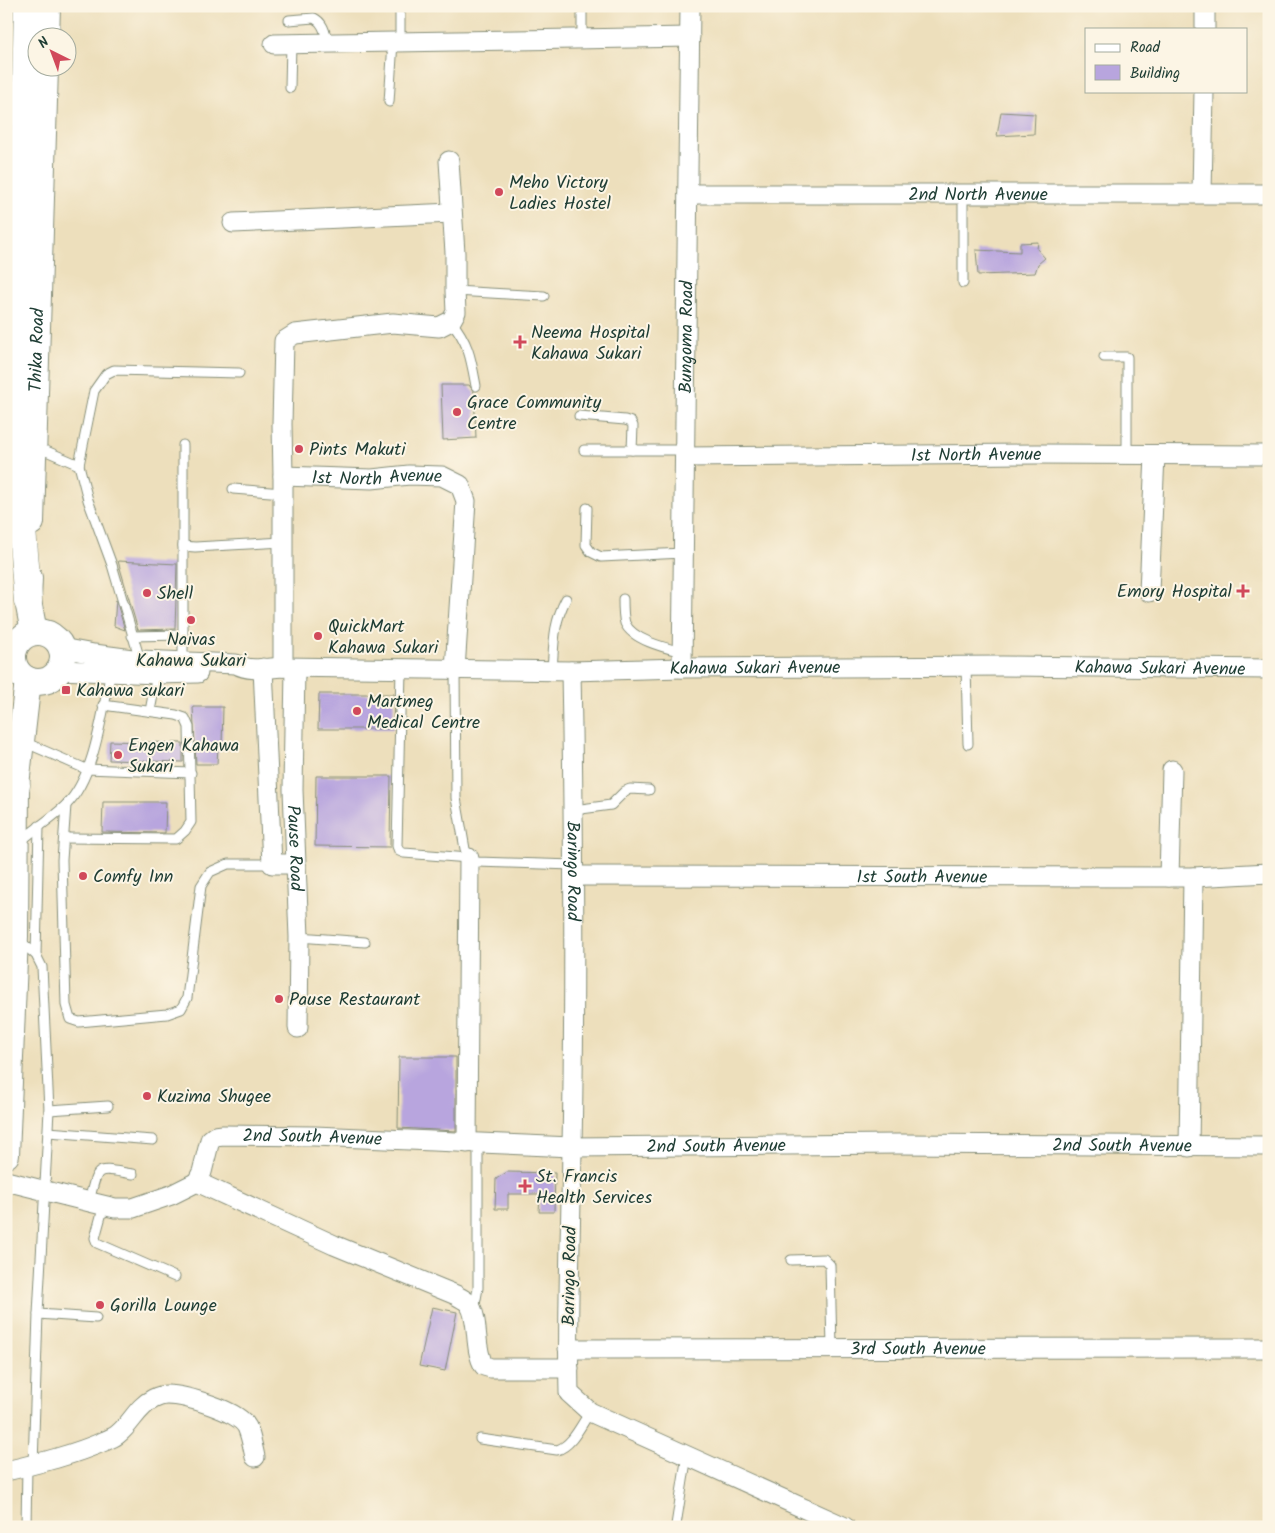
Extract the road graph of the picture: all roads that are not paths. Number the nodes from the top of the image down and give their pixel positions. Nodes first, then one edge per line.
1 (28, 6) edge
2 (47, 6) edge
3 (400, 6) edge
4 (582, 6) edge
5 (690, 6) edge
6 (1205, 6) edge
7 (289, 20) dead end
8 (46, 28) edge
9 (1205, 28) edge
10 (690, 37) junction
11 (582, 39) junction
12 (396, 42) junction
13 (282, 43) joint
14 (328, 43) junction
15 (45, 78) edge
16 (290, 88) dead end
17 (1204, 92) edge
18 (389, 102) dead end
19 (449, 161) dead end
20 (962, 193) junction
21 (688, 194) junction
22 (1202, 194) junction
23 (1269, 194) edge
24 (452, 213) junction
25 (233, 223) dead end
26 (963, 283) dead end
27 (455, 292) junction
28 (544, 296) dead end
29 (451, 322) junction
30 (1104, 357) dead end
31 (239, 373) dead end
32 (476, 386) dead end
33 (579, 416) dead end
34 (183, 445) dead end
35 (33, 446) junction
36 (584, 450) dead end
37 (632, 450) junction
38 (685, 454) junction
39 (1127, 454) junction
40 (1155, 455) junction
41 (1269, 455) edge
42 (79, 465) junction
43 (283, 485) junction
44 (233, 488) dead end
45 (587, 508) dead end
46 (283, 542) junction
47 (183, 546) junction
48 (683, 553) junction
49 (1150, 592) dead end
50 (566, 599) dead end
51 (623, 599) dead end
52 (28, 600) junction
53 (183, 635) junction
54 (132, 636) junction
55 (18, 654) edge
56 (60, 659) junction
57 (140, 660) junction
58 (682, 660) junction
59 (183, 661) junction
60 (966, 666) junction
61 (243, 668) junction
62 (263, 668) junction
63 (289, 668) junction
64 (401, 669) junction
65 (1269, 669) edge
66 (455, 670) junction
67 (552, 671) junction
68 (571, 671) junction
69 (111, 672) junction
70 (157, 674) junction
71 (103, 705) junction
72 (150, 711) junction
73 (21, 741) junction
74 (968, 744) dead end
75 (86, 769) junction
76 (1172, 770) dead end
77 (191, 772) junction
78 (16, 785) joint
79 (650, 790) dead end
80 (66, 805) junction
81 (574, 810) junction
82 (39, 826) junction
83 (11, 835) edge
84 (64, 838) junction
85 (469, 858) junction
86 (272, 864) junction
87 (296, 864) junction
88 (574, 870) junction
89 (1269, 873) edge
90 (1169, 877) junction
91 (1193, 877) junction
92 (15, 936) junction
93 (299, 937) junction
94 (365, 942) dead end
95 (36, 955) junction
96 (298, 1028) dead end
97 (108, 1106) dead end
98 (49, 1110) junction
99 (48, 1132) junction
100 (153, 1140) dead end
101 (472, 1143) junction
102 (1269, 1146) edge
103 (572, 1147) junction
104 (1189, 1147) junction
105 (6, 1155) edge
106 (133, 1174) dead end
107 (6, 1181) edge
108 (197, 1182) junction
109 (44, 1191) junction
110 (96, 1204) junction
111 (792, 1260) dead end
112 (175, 1277) dead end
113 (473, 1312) junction
114 (38, 1314) junction
115 (96, 1318) dead end
116 (568, 1348) junction
117 (832, 1348) junction
118 (1269, 1348) edge
119 (569, 1368) junction
120 (590, 1412) junction
121 (480, 1439) dead end
122 (687, 1456) junction
123 (255, 1457) dead end
124 (30, 1465) junction
125 (6, 1471) edge
126 (812, 1519) edge
127 (676, 1525) dead end
128 (26, 1527) edge
129 (845, 1527) edge

1 - 52 highway
2 - 8 main road
3 - 12 lane
4 - 11 lane
5 - 10 street, Bungoma Road
6 - 9 street
7 - 14 lane
10 - 11 street
10 - 21 street, Bungoma Road
11 - 12 street
12 - 14 street
12 - 18 lane
13 - 14 street
13 - 16 lane
15 - 35 main road, Thika Road
17 - 22 street
19 - 24 street
20 - 21 street, 2nd North Avenue
20 - 22 street, 2nd North Avenue
20 - 26 lane
21 - 38 street, Bungoma Road
22 - 23 street, 2nd North Avenue
24 - 25 street
24 - 27 street
27 - 28 lane
27 - 29 street
29 - 32 lane
29 - 43 street, Pause Road
30 - 39 lane
31 - 42 lane
33 - 37 lane
34 - 47 lane
35 - 42 lane
35 - 52 main road, Thika Road
36 - 37 lane
37 - 38 lane
38 - 39 street, 1st North Avenue
38 - 48 street, Bungoma Road
39 - 40 street, 1st North Avenue
40 - 41 street, 1st North Avenue
40 - 49 street
42 - 54 lane
43 - 44 lane
43 - 46 street, Pause Road
43 - 66 street, 1st North Avenue
45 - 48 lane
46 - 47 lane
46 - 63 street, Pause Road
47 - 53 lane
48 - 58 street, Bungoma Road
50 - 67 lane
51 - 58 lane
52 - 55 main road, Thika Road
53 - 54 lane
53 - 59 lane
54 - 57 lane
55 - 56 main road
55 - 56 main road
55 - 73 main road, Thika Road
56 - 57 street, Kahawa Sukari Avenue
56 - 69 street, Kahawa Sukari Avenue
57 - 59 street, Kahawa Sukari Avenue
58 - 60 street, Kahawa Sukari Avenue
58 - 68 street, Kahawa Sukari Avenue
59 - 61 street, Kahawa Sukari Avenue
60 - 65 street, Kahawa Sukari Avenue
60 - 74 lane
61 - 62 street, Kahawa Sukari Avenue
61 - 70 street, Kahawa Sukari Avenue
62 - 63 street, Kahawa Sukari Avenue
62 - 86 street
63 - 64 street, Kahawa Sukari Avenue
63 - 87 street, Pause Road
64 - 66 street, Kahawa Sukari Avenue
64 - 85 lane
66 - 67 street, Kahawa Sukari Avenue
66 - 85 lane
67 - 68 street, Kahawa Sukari Avenue
68 - 81 street, Baringo Road
69 - 70 street, Kahawa Sukari Avenue
69 - 71 lane
70 - 72 lane
71 - 72 lane
71 - 75 lane
72 - 77 lane
73 - 75 lane
73 - 78 main road, Thika Road
75 - 77 lane
75 - 80 lane
76 - 90 street
77 - 84 lane
78 - 83 highway
79 - 81 lane
80 - 82 lane
80 - 84 lane
81 - 88 street, Baringo Road
82 - 83 lane
82 - 95 lane
83 - 92 main road
84 - 86 lane
85 - 88 lane
85 - 101 street
86 - 87 street
87 - 93 street, Pause Road
88 - 90 street, 1st South Avenue
88 - 103 street, Baringo Road
89 - 91 street, 1st South Avenue
90 - 91 street, 1st South Avenue
91 - 104 street
92 - 95 lane
92 - 105 main road
93 - 94 lane
93 - 96 street, Pause Road
95 - 98 lane
97 - 98 lane
98 - 99 lane
99 - 100 lane
99 - 109 lane
101 - 103 street, 2nd South Avenue
101 - 108 street, 2nd South Avenue
101 - 113 lane
102 - 104 street, 2nd South Avenue
103 - 104 street, 2nd South Avenue
103 - 116 street, Baringo Road
106 - 110 lane
107 - 109 street
108 - 110 street
108 - 113 street
109 - 110 street
109 - 114 lane
110 - 112 lane
111 - 117 lane
113 - 119 street
114 - 115 lane
114 - 124 lane
116 - 117 street, 3rd South Avenue
116 - 119 street, Baringo Road
117 - 118 street, 3rd South Avenue
119 - 120 street, Baringo Road
120 - 121 lane
120 - 122 street, Baringo Road
122 - 126 street, Baringo Road
122 - 127 lane
123 - 124 street
124 - 125 street
124 - 128 lane
126 - 129 street, Baringo Road

